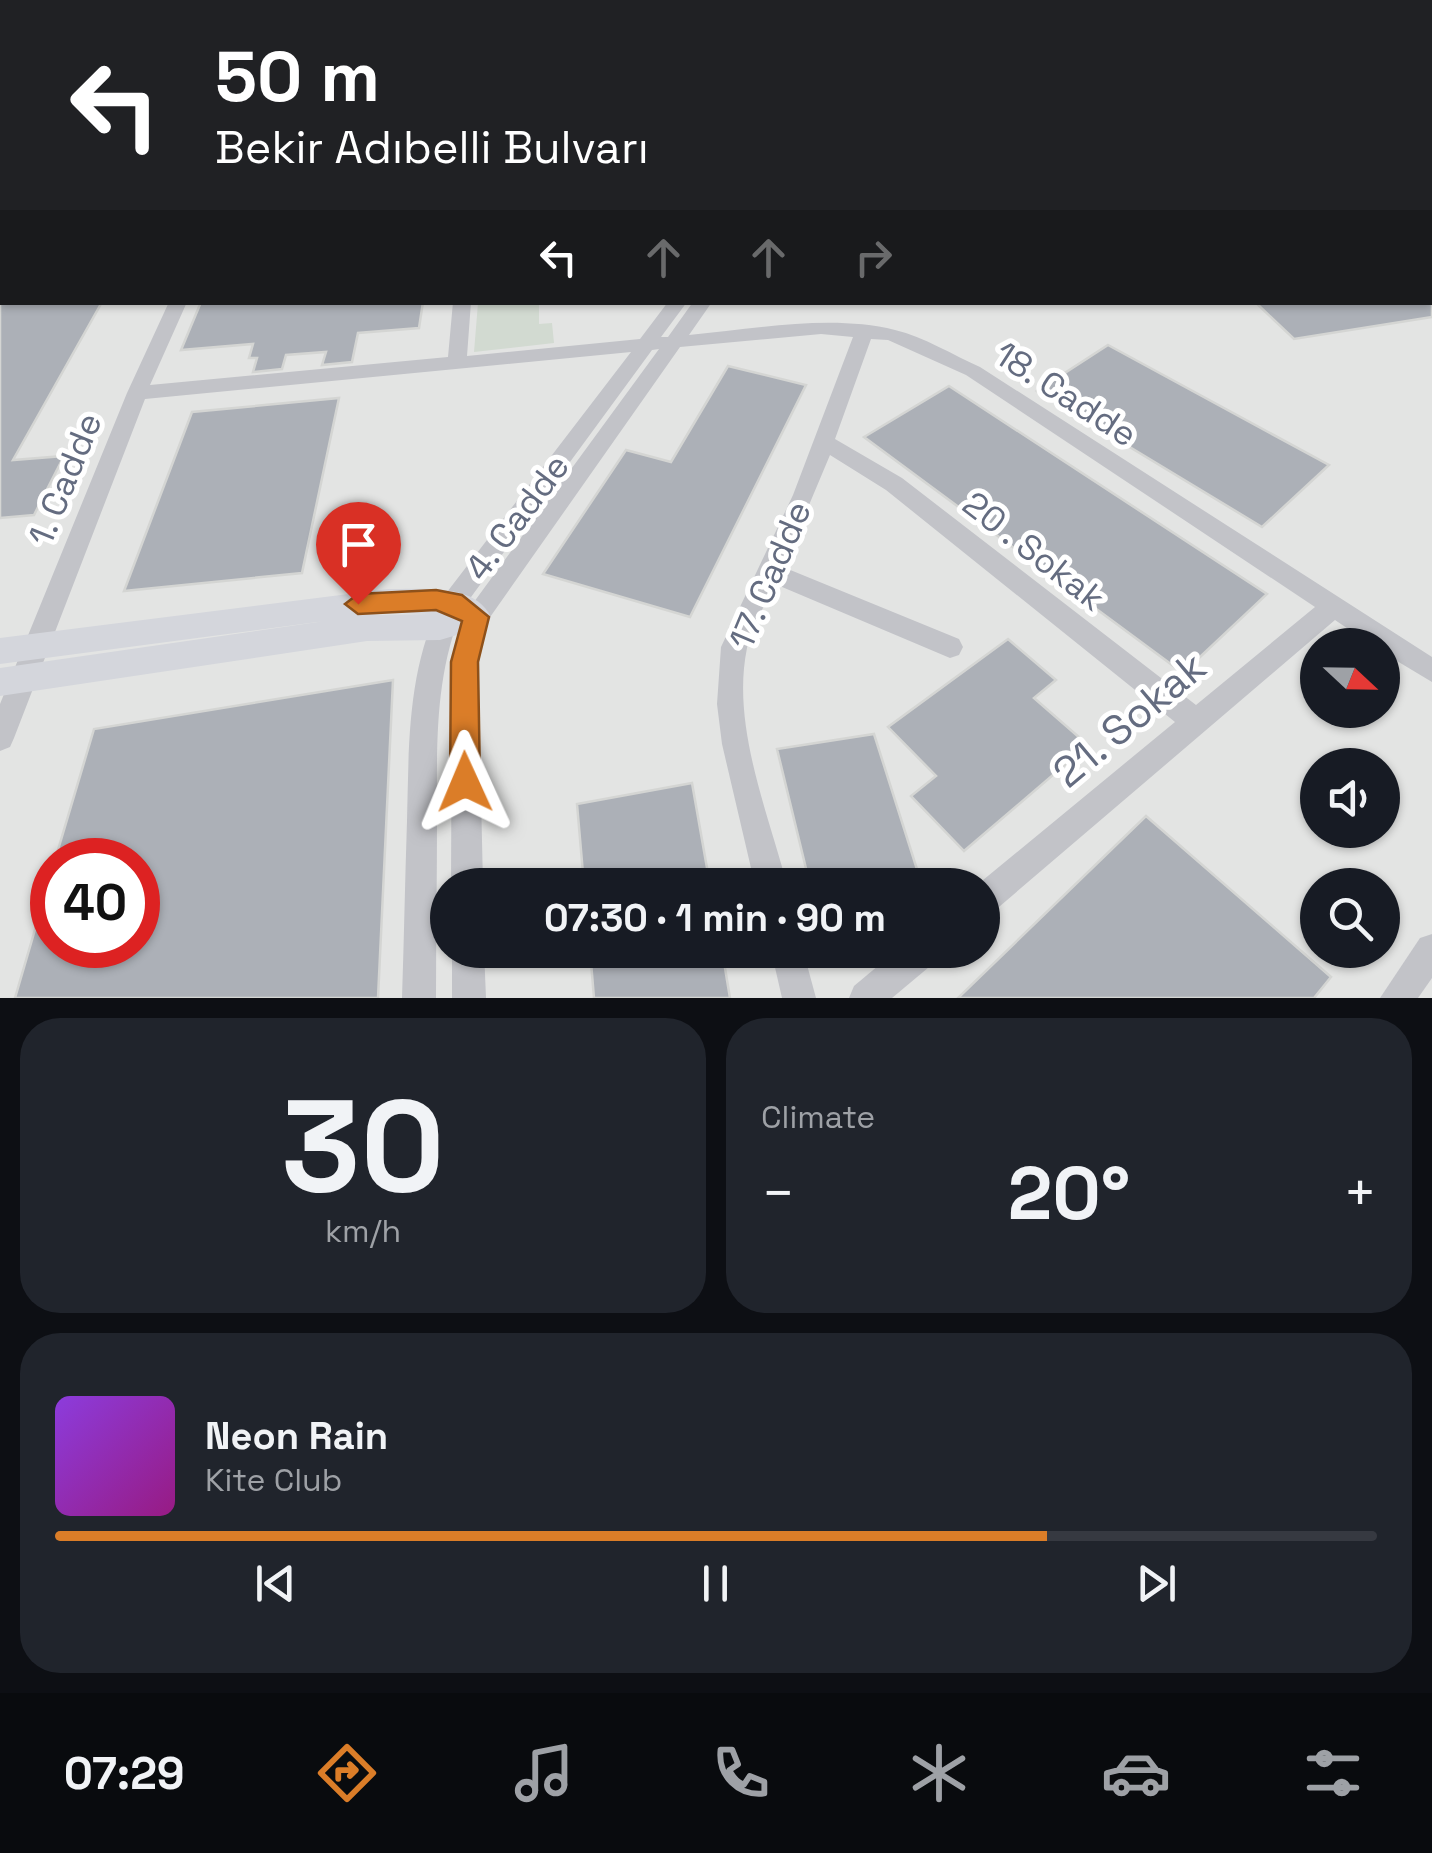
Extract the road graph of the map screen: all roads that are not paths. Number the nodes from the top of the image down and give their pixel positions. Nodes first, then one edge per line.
1 (177, 305) edge
2 (462, 305) edge
3 (676, 305) edge
4 (701, 305) edge
5 (865, 330) junction
6 (674, 342) junction
7 (646, 345) junction
8 (457, 364) junction
9 (137, 393) junction
10 (824, 442) junction
11 (771, 572) junction
12 (1333, 607) junction
13 (456, 615) junction
14 (36, 647) junction
15 (950, 648) dead end
16 (0, 651) edge
17 (1432, 672) edge
18 (12, 680) edge
19 (1196, 722) junction
20 (0, 738) edge
21 (467, 868) edge
22 (767, 868) edge
23 (1000, 885) edge
24 (1432, 950) edge
25 (468, 968) edge
26 (791, 968) edge
27 (902, 968) edge
28 (419, 998) edge
29 (468, 998) edge
30 (798, 998) edge
31 (866, 998) edge
32 (1397, 998) edge

1 - 9 street, 1. Cadde
2 - 8 street
3 - 7 street, 4. Cadde
4 - 6 street, 4. Cadde
5 - 6 street, 18. Cadde
5 - 10 street, 17. Cadde
5 - 12 street, 18. Cadde
6 - 7 street, 18. Cadde
6 - 13 street, 4. Cadde
7 - 8 street, 18. Cadde
7 - 13 street, 4. Cadde
8 - 9 street, 18. Cadde
9 - 14 street, 1. Cadde
10 - 11 street, 17. Cadde
10 - 19 street, 20 . Sokak
11 - 15 street
11 - 22 street, 17. Cadde
12 - 17 street, 18. Cadde
12 - 19 street, 21. Sokak
13 - 14 main road
13 - 18 main road
13 - 21 street, 4. Cadde
13 - 28 street, 4. Cadde
14 - 16 main road
14 - 18 street, 1. Cadde
18 - 20 street, 1. Cadde
19 - 23 street, 21. Sokak
24 - 32 street
25 - 29 street
26 - 30 street
27 - 31 street

